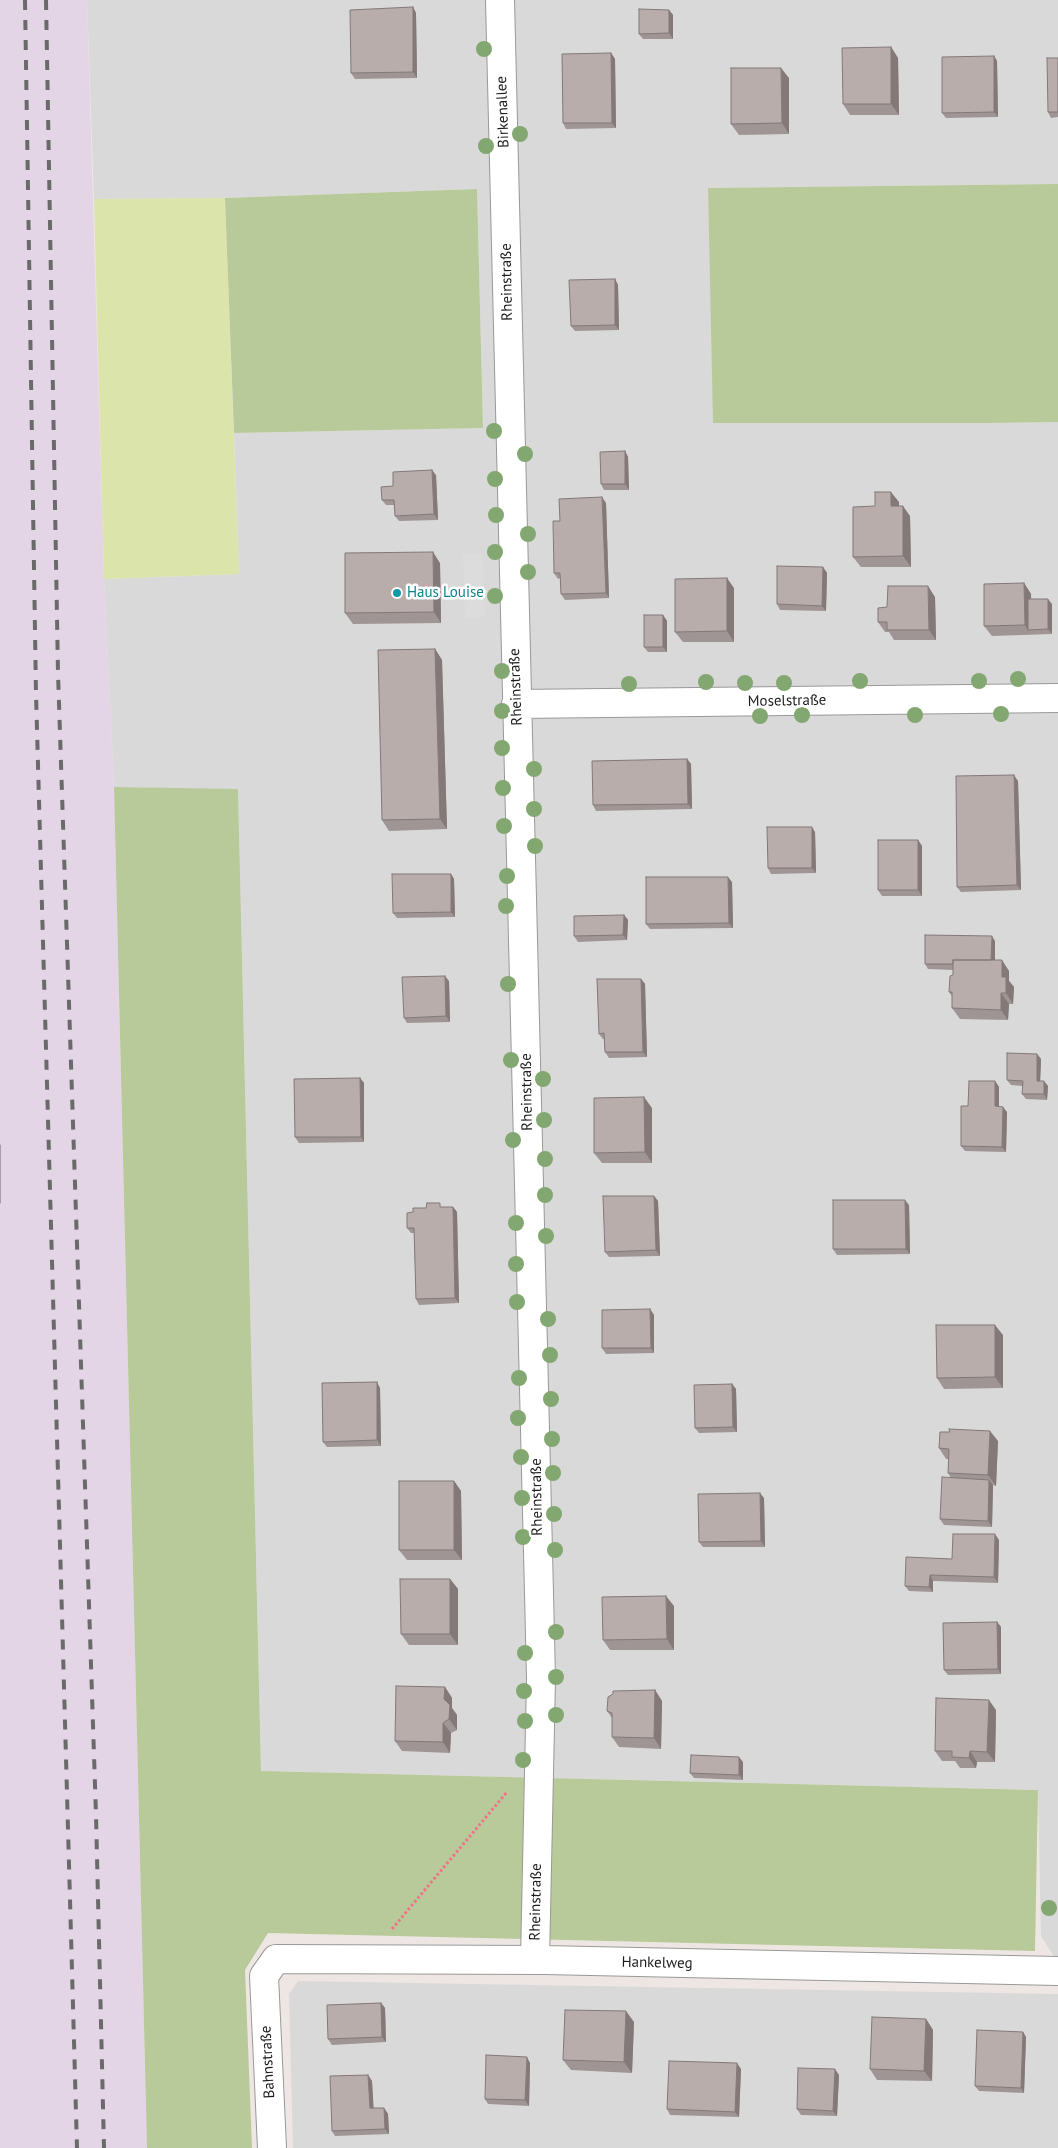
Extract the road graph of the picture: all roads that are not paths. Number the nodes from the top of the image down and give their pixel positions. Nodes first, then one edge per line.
1 (500, 0) edge
2 (506, 224) joint
3 (1058, 698) edge
4 (516, 704) junction
5 (535, 1960) junction
6 (1058, 1971) edge
7 (264, 1976) joint
8 (272, 2148) edge

1 - 2 street, Birkenallee
2 - 4 street, Rheinstraße
3 - 4 street, Moselstraße
4 - 5 street, Rheinstraße
5 - 6 street, Hankelweg
5 - 7 street, Hankelweg
7 - 8 street, Bahnstraße

